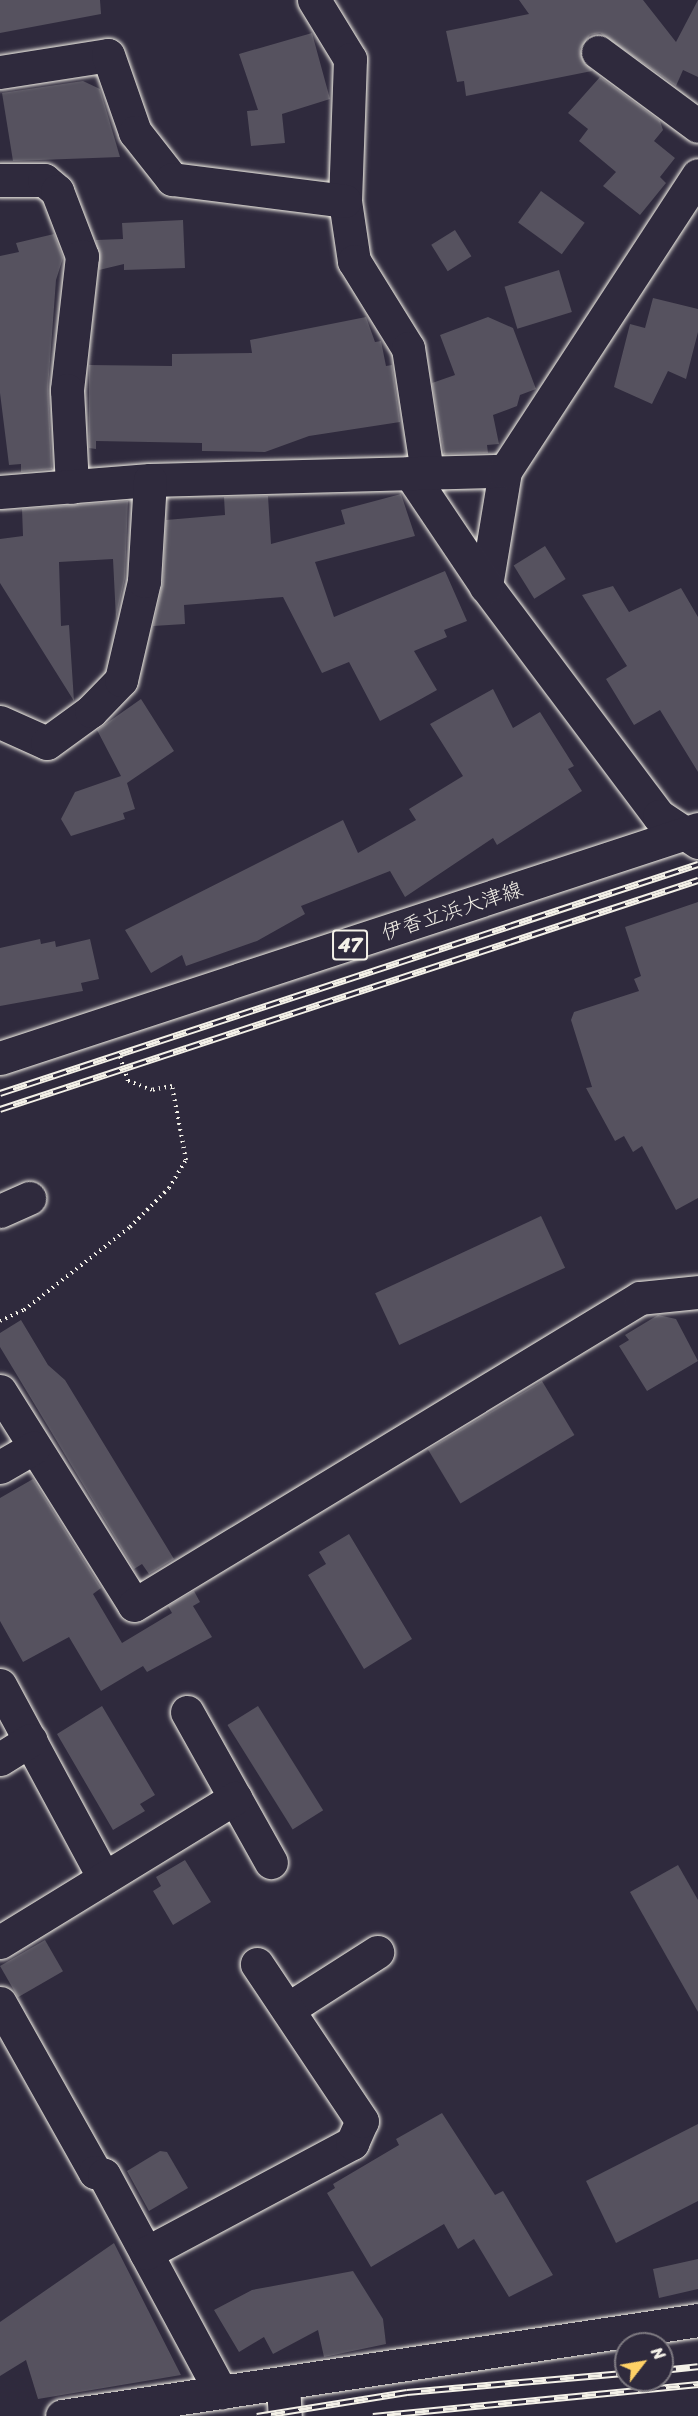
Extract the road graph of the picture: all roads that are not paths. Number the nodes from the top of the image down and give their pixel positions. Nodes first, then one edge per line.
1 (314, 0) edge
2 (598, 52) dead end
3 (0, 72) edge
4 (698, 126) edge
5 (698, 176) edge
6 (0, 180) edge
7 (345, 201) junction
8 (505, 471) junction
9 (419, 473) junction
10 (150, 480) junction
11 (72, 487) junction
12 (0, 492) edge
13 (486, 586) junction
14 (0, 722) edge
15 (695, 834) edge
16 (0, 1058) edge
17 (29, 1198) dead end
18 (0, 1211) edge
19 (698, 1292) edge
20 (0, 1390) edge
21 (34, 1447) junction
22 (0, 1467) edge
23 (0, 1685) edge
24 (187, 1712) dead end
25 (31, 1740) junction
26 (0, 1759) edge
27 (235, 1798) junction
28 (271, 1862) dead end
29 (104, 1878) junction
30 (0, 1942) edge
31 (377, 1952) dead end
32 (257, 1964) dead end
33 (0, 2003) edge
34 (288, 2009) junction
35 (146, 2253) junction
36 (698, 2320) edge
37 (283, 2383) junction
38 (221, 2392) junction
39 (62, 2416) edge
40 (285, 2416) edge

1 - 7 street
2 - 4 street
3 - 7 street
5 - 8 street
6 - 11 street
7 - 9 street
8 - 9 street
8 - 13 street
9 - 10 street
9 - 13 street
10 - 11 street
10 - 14 street
11 - 12 street
13 - 15 street
15 - 16 street, 伊香立浜大津線 / 47
17 - 18 street
19 - 21 street
20 - 21 street
21 - 22 street
23 - 25 street
24 - 27 street
25 - 26 street
25 - 29 street
27 - 28 street
27 - 29 street
29 - 30 street
31 - 34 street
32 - 34 street
33 - 35 street
34 - 35 street
35 - 38 street
36 - 37 street
37 - 38 street
37 - 40 street
38 - 39 street

